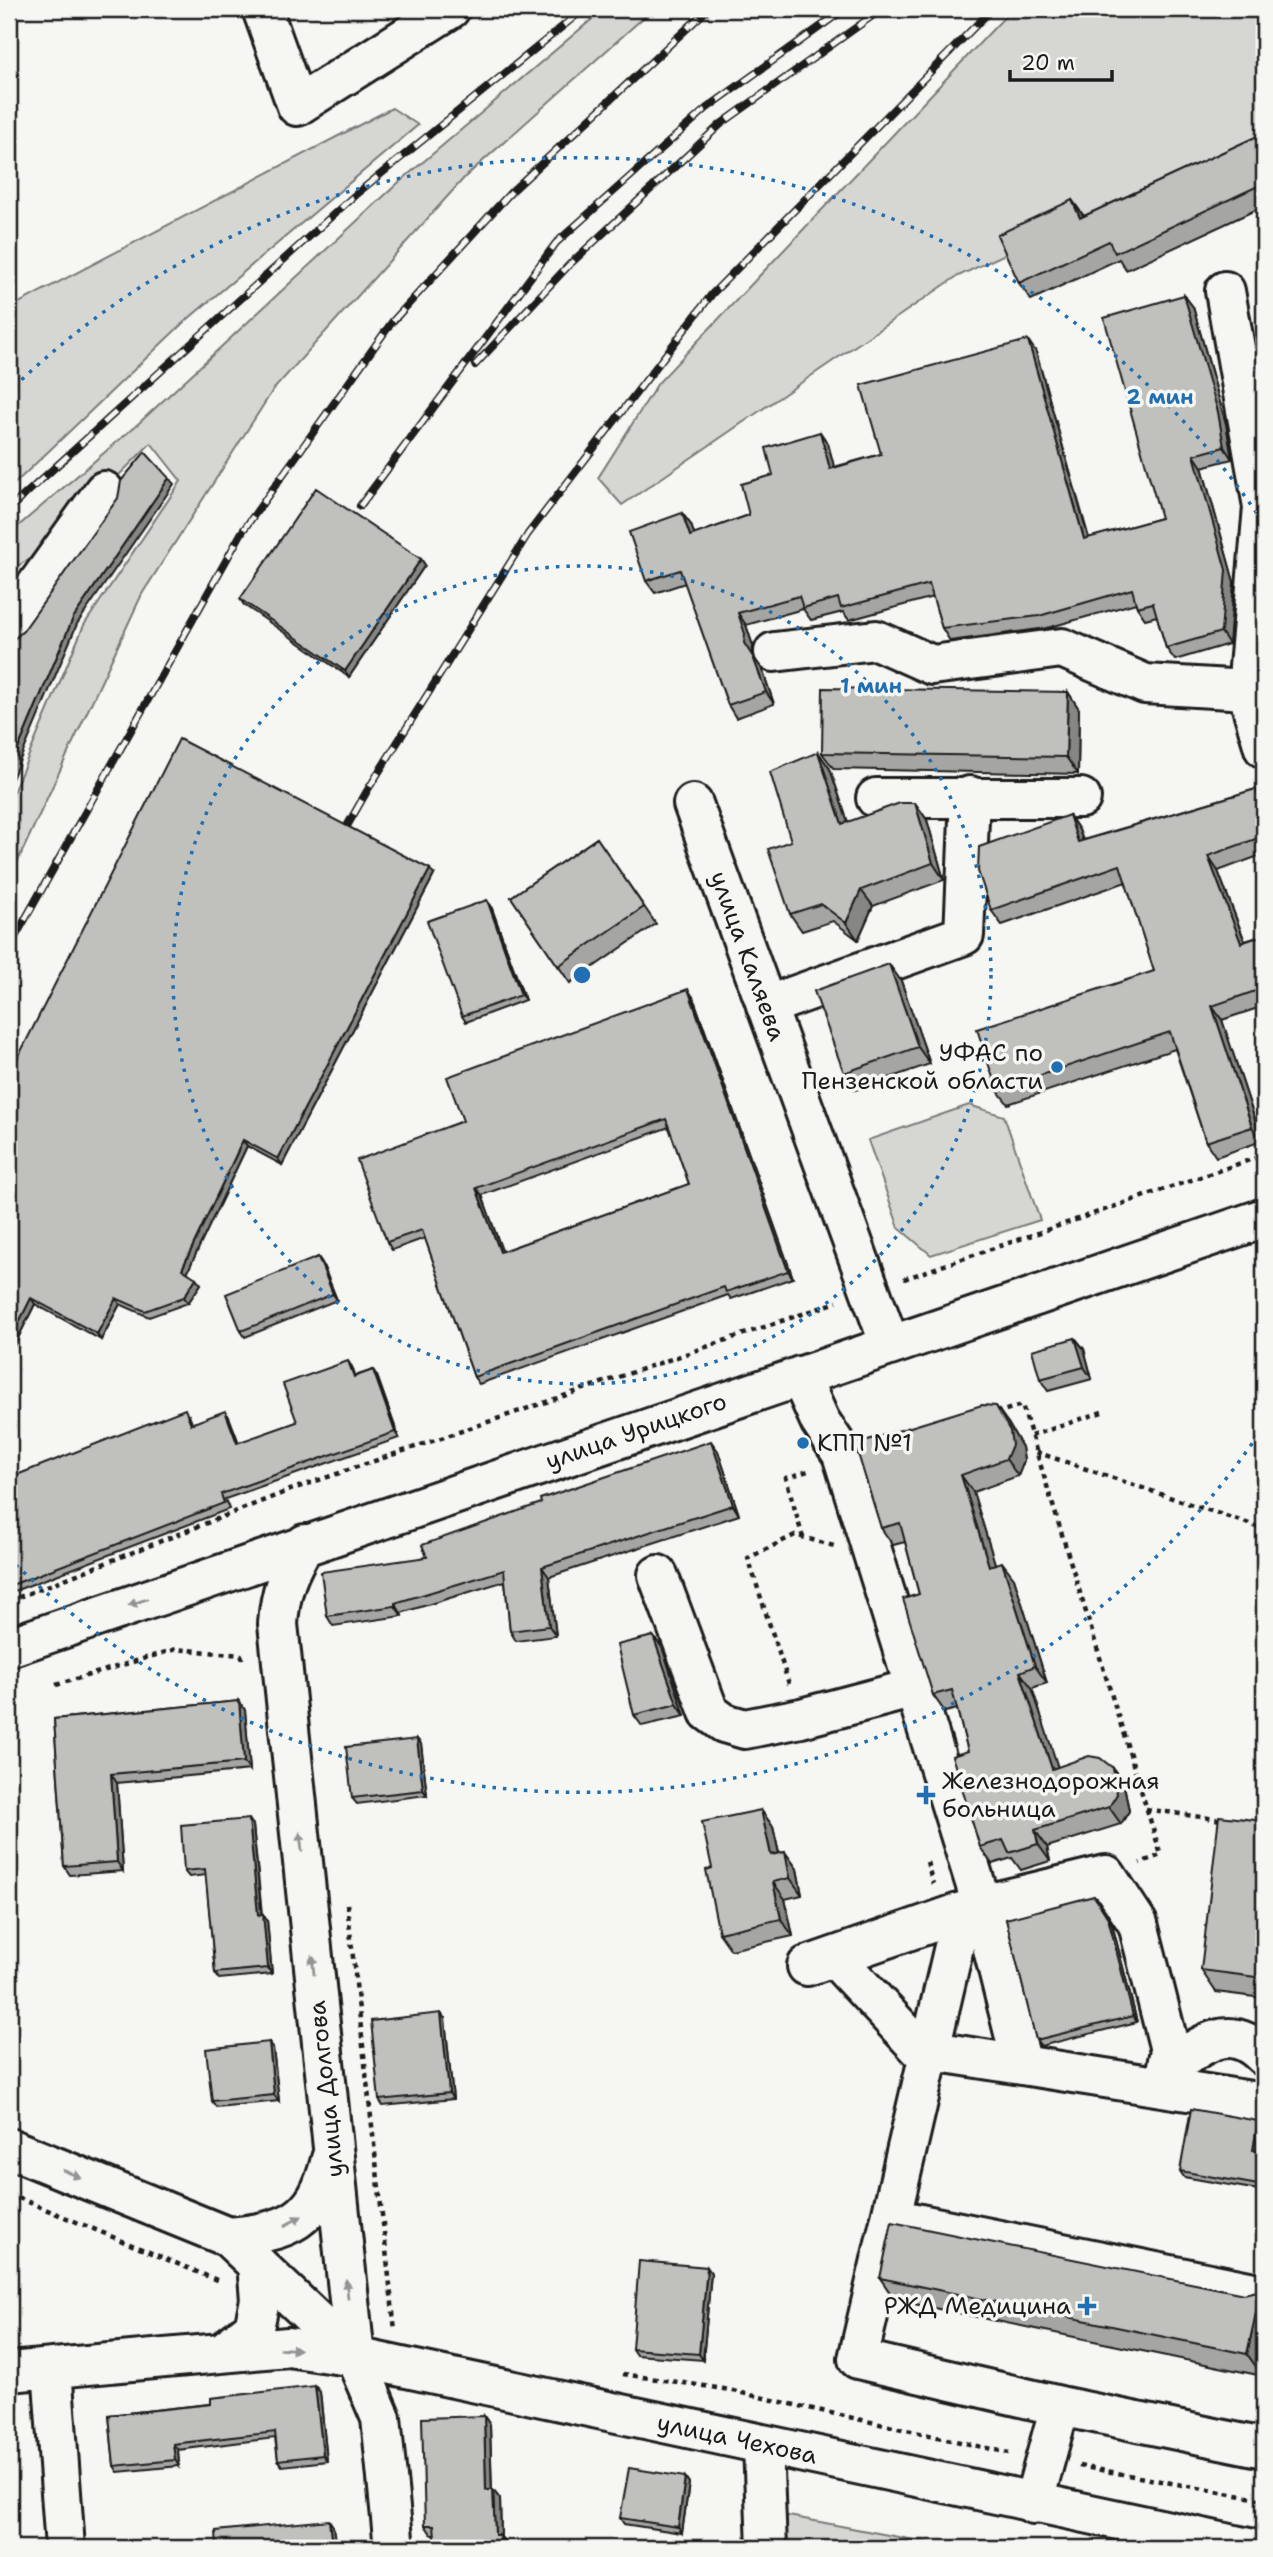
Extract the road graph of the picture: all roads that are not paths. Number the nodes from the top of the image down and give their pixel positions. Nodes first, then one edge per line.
1 (262, 9) edge
2 (450, 9) edge
3 (1225, 291) dead end
4 (104, 491) dead end
5 (9, 624) edge
6 (774, 652) dead end
7 (1247, 690) junction
8 (1264, 748) edge
9 (970, 796) junction
10 (877, 798) dead end
11 (1081, 798) dead end
12 (693, 804) dead end
13 (766, 1006) junction
14 (1264, 1218) edge
15 (890, 1345) junction
16 (800, 1376) junction
17 (305, 1544) junction
18 (657, 1575) dead end
19 (203, 1579) junction
20 (278, 1624) junction
21 (9, 1647) edge
22 (915, 1689) junction
23 (972, 1908) junction
24 (930, 2051) junction
25 (1264, 2056) edge
26 (1022, 2065) junction
27 (1164, 2079) junction
28 (1264, 2103) edge
29 (9, 2148) edge
30 (332, 2155) junction
31 (891, 2218) junction
32 (228, 2237) junction
33 (242, 2274) junction
34 (1264, 2294) edge
35 (224, 2351) junction
36 (355, 2357) junction
37 (52, 2368) junction
38 (9, 2372) edge
39 (1059, 2406) junction
40 (763, 2445) junction
41 (1264, 2448) edge
42 (1033, 2504) junction
43 (65, 2548) edge
44 (394, 2548) edge
45 (767, 2548) edge
46 (1249, 2548) edge

1 - 2 main road
3 - 7 main road
4 - 5 main road
6 - 7 main road
7 - 8 main road
9 - 10 main road
9 - 11 main road
9 - 13 main road
12 - 13 main road, улица Каляева
13 - 15 main road, улица Каляева
14 - 15 main road, улица Урицкого
15 - 16 main road, улица Урицкого
16 - 17 main road, улица Урицкого
16 - 22 main road
17 - 19 main road, улица Урицкого
17 - 20 main road, улица Долгова
18 - 22 main road
19 - 20 main road, улица Долгова
19 -> 21 main road, улица Урицкого
30 -> 20 main road, улица Долгова
22 - 23 main road
23 - 24 main road
23 - 24 main road
23 - 26 main road
23 - 27 main road
24 - 26 main road
24 - 31 main road
25 - 27 main road
26 - 27 main road
27 - 28 main road
29 -> 32 main road
32 -> 30 main road
36 -> 30 main road, улица Долгова
31 - 34 main road
31 - 39 main road
32 - 33 main road
33 - 35 main road
33 - 36 main road
35 -> 36 main road, улица Чехова
35 - 37 main road, улица Чехова
36 - 40 main road, улица Чехова
36 - 44 main road, улица Долгова
37 - 38 main road, улица Чехова
37 - 43 main road
39 - 41 main road
39 - 42 main road
40 - 42 main road, улица Чехова
40 - 45 main road
42 - 46 main road, улица Чехова

